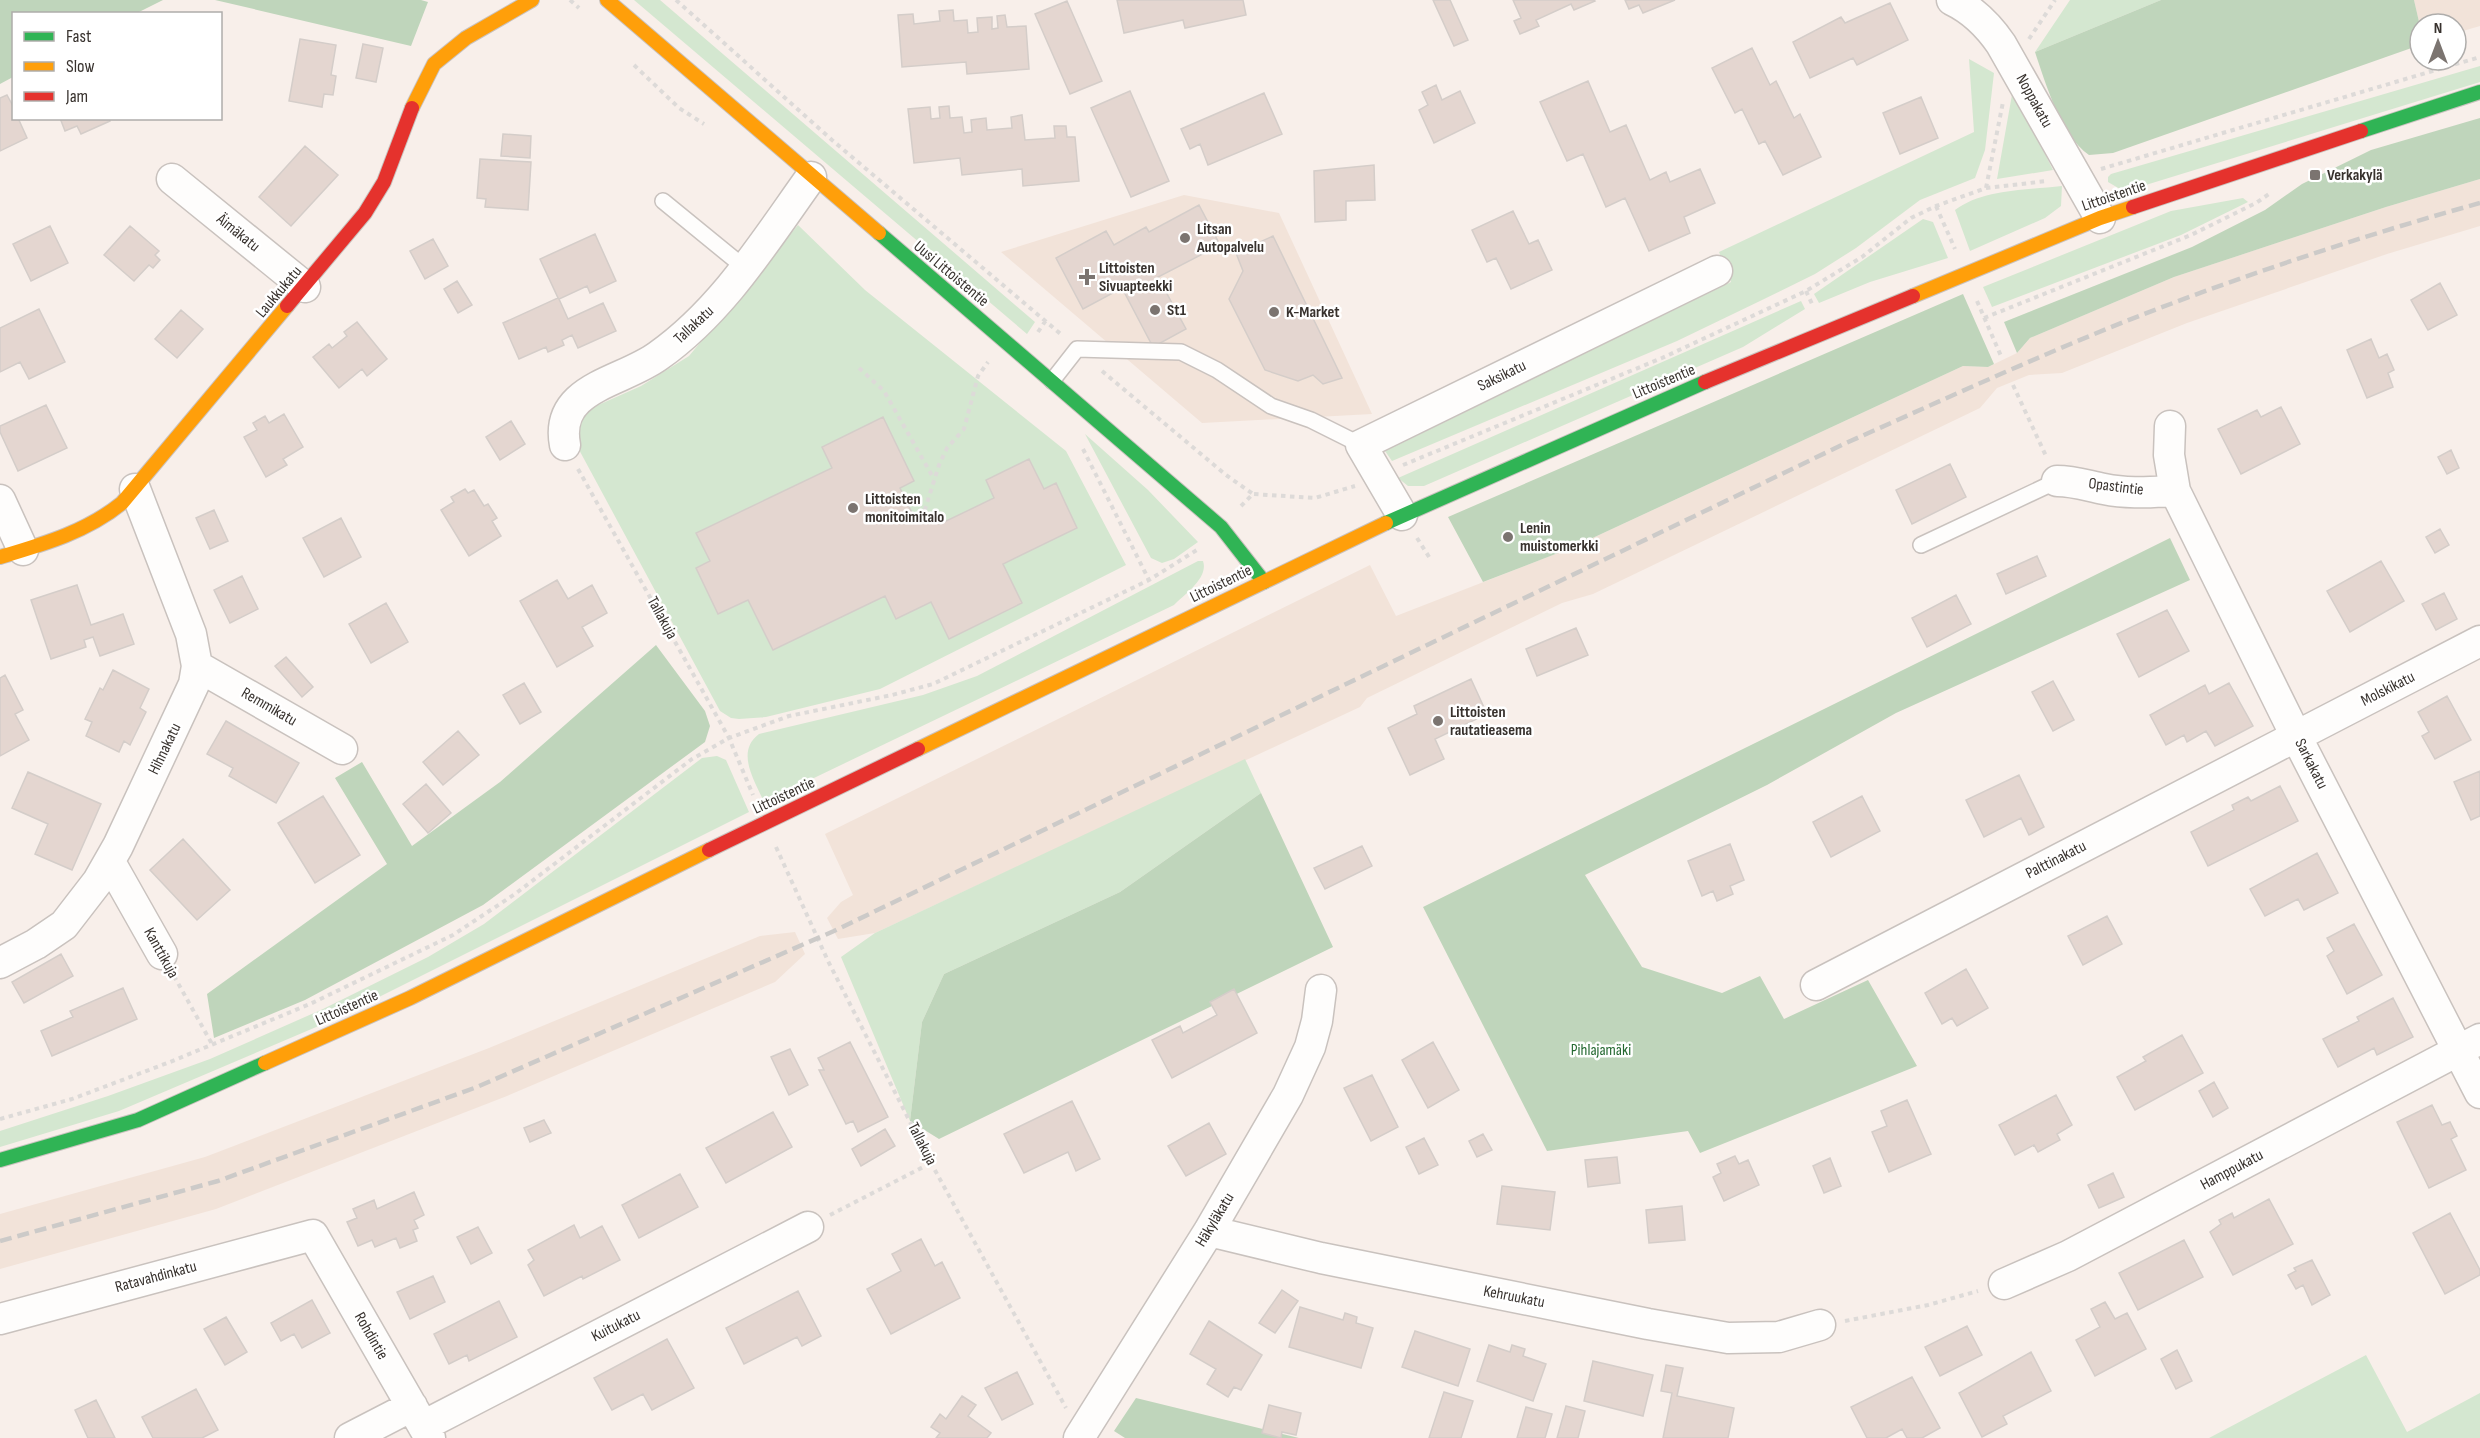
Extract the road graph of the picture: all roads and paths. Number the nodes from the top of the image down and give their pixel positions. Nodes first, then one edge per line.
1 (532, 0) edge
2 (607, 0) edge
3 (676, 0) edge
4 (2055, 0) edge
5 (1957, 1) edge
6 (2011, 59) junction
7 (2480, 92) edge
8 (811, 177) junction
9 (172, 179) dead end
10 (1986, 188) dead end
11 (2271, 193) dead end
12 (663, 201) dead end
13 (1936, 206) dead end
14 (2100, 218) junction
15 (1956, 254) dead end
16 (745, 268) junction
17 (1717, 272) dead end
18 (305, 287) junction
19 (1806, 291) dead end
20 (1973, 292) dead end
21 (1813, 307) dead end
22 (1984, 318) junction
23 (1077, 349) junction
24 (2001, 356) dead end
25 (992, 357) dead end
26 (859, 368) dead end
27 (1052, 381) junction
28 (2013, 385) dead end
29 (2170, 426) dead end
30 (565, 445) joint
31 (1361, 445) junction
32 (935, 480) junction
33 (2057, 481) junction
34 (135, 489) junction
35 (2175, 491) junction
36 (1253, 494) dead end
37 (0, 500) edge
38 (1402, 515) junction
39 (922, 519) dead end
40 (1921, 545) dead end
41 (12, 554) edge
42 (1264, 582) junction
43 (2480, 641) edge
44 (197, 666) junction
45 (2296, 736) junction
46 (342, 749) dead end
47 (753, 795) dead end
48 (776, 846) dead end
49 (110, 862) junction
50 (162, 954) joint
51 (0, 963) edge
52 (1816, 985) dead end
53 (1321, 990) dead end
54 (212, 1044) dead end
55 (2469, 1045) edge
56 (2480, 1094) edge
57 (0, 1160) edge
58 (931, 1163) junction
59 (808, 1227) joint
60 (1209, 1231) junction
61 (313, 1235) joint
62 (2004, 1284) joint
63 (0, 1319) edge
64 (1820, 1325) joint
65 (422, 1424) edge
66 (1080, 1437) edge
67 (350, 1438) edge

1 - 18 street, Laukkukatu
2 - 8 street, Uusi Littoistentie
3 - 23 path
4 - 6 path
5 - 6 street, Noppakatu
6 - 10 path
6 - 14 street, Noppakatu
7 - 14 street, Littoistentie
8 - 16 street, Tallakatu
8 - 27 street, Uusi Littoistentie
9 - 18 street, Äimäkatu
11 - 22 path
12 - 16 lane
13 - 15 path
14 - 38 street, Littoistentie
16 - 30 street, Tallakatu
17 - 31 street, Saksikatu
18 - 34 street, Laukkukatu
19 - 21 path
20 - 22 path
22 - 24 path
23 - 27 lane
23 - 31 lane
23 - 36 path
25 - 32 path
26 - 32 path
27 - 42 street, Uusi Littoistentie
28 - 33 path
29 - 35 street, Sarkakatu
30 - 47 path, Tallakuja
31 - 38 street
32 - 39 path
33 - 35 street, Opastintie
33 - 40 lane
34 - 41 street, Laukkukatu
34 - 44 street, Hihnakatu
35 - 45 street, Sarkakatu
37 - 41 street
38 - 42 street, Littoistentie
42 - 57 street, Littoistentie
43 - 45 street, Molskikatu
44 - 46 street, Remmikatu
44 - 49 street, Hihnakatu
45 - 52 street, Palttinakatu
45 - 55 street, Sarkakatu
48 - 58 path, Tallakuja
49 - 50 street, Kanttikuja
49 - 51 street, Hihnakatu
50 - 54 path, Kanttikuja
53 - 60 street, Häkyläkatu
55 - 56 street, Sarkakatu
55 - 62 street, Hamppukatu
58 - 59 path
58 - 66 path, Tallakuja
59 - 65 street, Kuitukatu
60 - 64 street, Kehruukatu
60 - 66 street, Häkyläkatu
61 - 63 street, Ratavahdinkatu
61 - 65 street, Rohdintie
62 - 64 path
65 - 67 street, Kuitukatu

